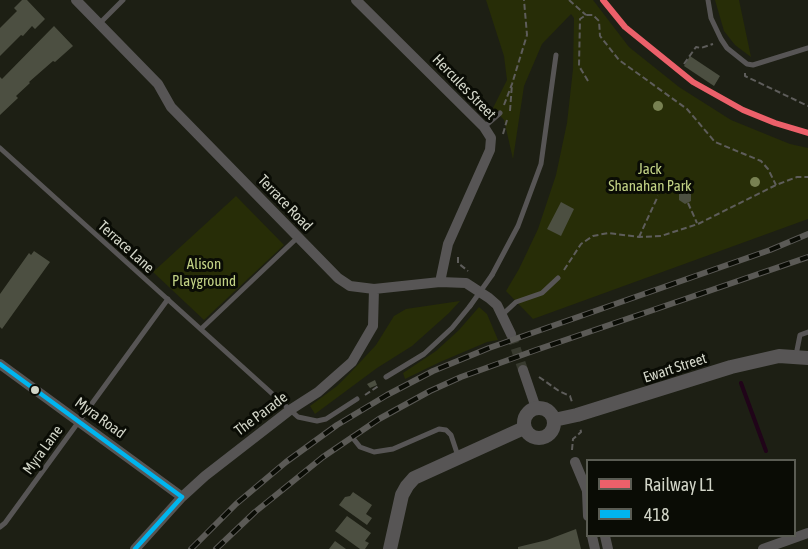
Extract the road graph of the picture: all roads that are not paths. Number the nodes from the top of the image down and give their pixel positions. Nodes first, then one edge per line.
1 (76, 0) edge
2 (123, 0) edge
3 (357, 0) edge
4 (708, 0) edge
5 (99, 24) junction
6 (808, 48) edge
7 (556, 55) dead end
8 (501, 113) road end
9 (484, 127) junction
10 (0, 148) edge
11 (297, 238) junction
12 (558, 278) road end
13 (440, 282) junction
14 (374, 290) junction
15 (168, 299) junction
16 (502, 315) junction
17 (201, 329) junction
18 (808, 332) edge
19 (511, 334) tunnel mouth
20 (802, 357) edge
21 (0, 364) edge
22 (524, 370) tunnel mouth
23 (386, 377) road end
24 (357, 399) road end
25 (536, 408) junction
26 (290, 410) junction
27 (554, 420) junction
28 (79, 422) junction
29 (524, 428) junction
30 (351, 437) dead end
31 (458, 457) junction
32 (575, 462) road end
33 (586, 490) edge
34 (182, 497) junction
35 (0, 527) edge
36 (808, 533) edge
37 (135, 549) edge
38 (390, 549) edge
39 (763, 549) edge

1 - 5 street, Terrace Road
2 - 5 lane
3 - 9 street, Hercules Street
4 - 6 lane
5 - 11 street, Terrace Road
7 - 23 lane, bridge
8 - 9 lane
9 - 13 street, Hercules Street
10 - 15 lane, Terrace Lane
11 - 14 street, Terrace Road
11 - 17 lane
12 - 16 lane
13 - 14 street, Terrace Road
13 - 16 street, Terrace Road
14 - 26 street, The Parade
15 - 17 lane, Terrace Lane
15 - 28 lane, Myra Lane
16 - 19 street, Terrace Road
17 - 26 lane, Terrace Lane
18 - 20 lane
20 - 27 street, Ewart Street
21 - 28 street, Myra Road
22 - 25 street
24 - 26 lane
25 - 27 street
25 - 29 street
26 - 34 street, The Parade
27 - 29 street
28 - 34 street, Myra Road
28 - 35 lane, Myra Lane
29 - 31 street
30 - 31 lane
31 - 38 street
32 - 33 street
34 - 37 street, The Parade
36 - 39 street

